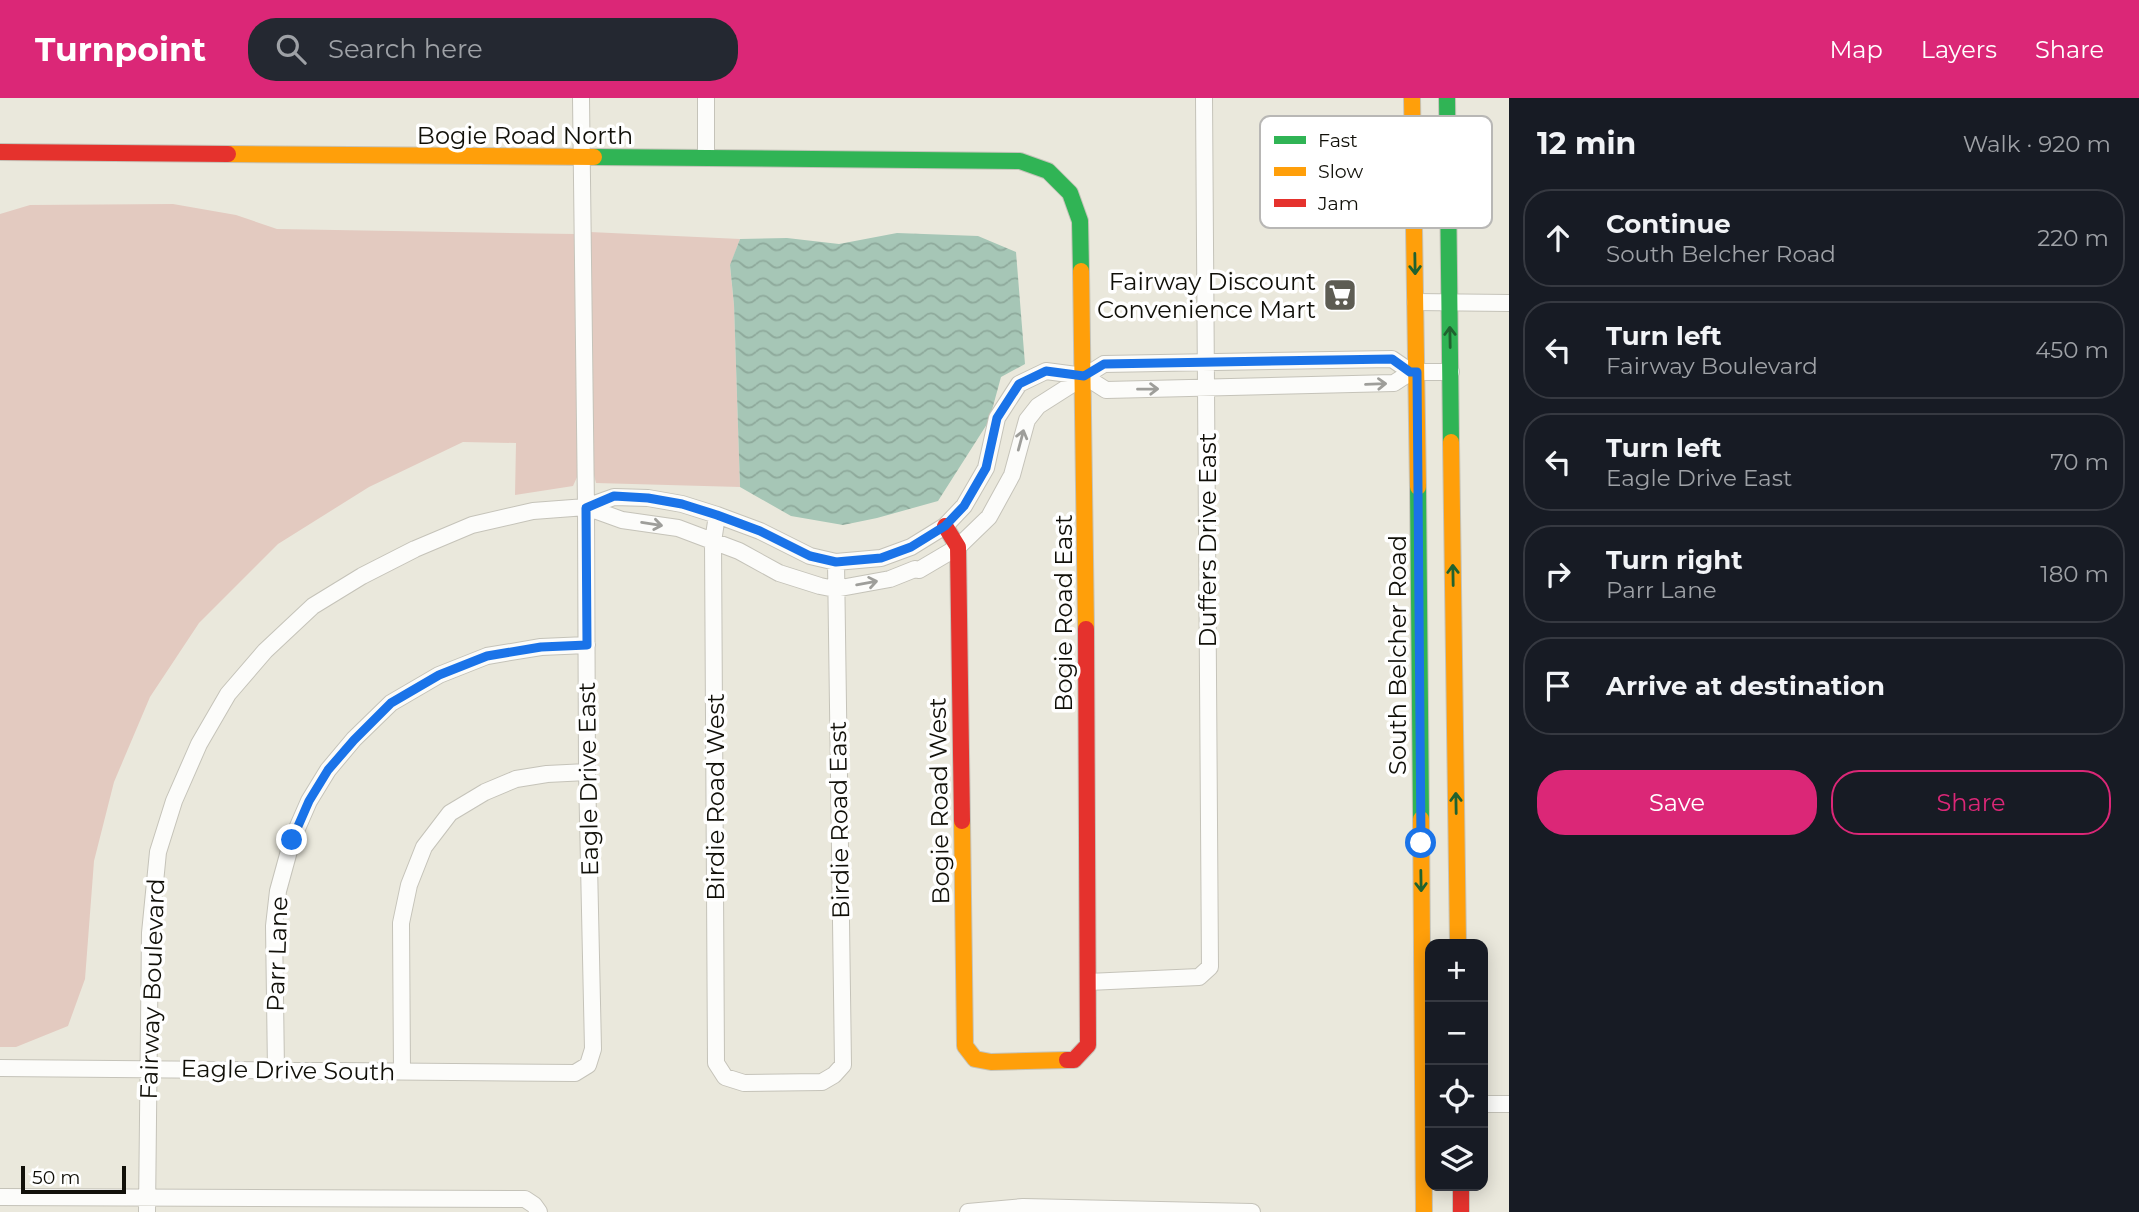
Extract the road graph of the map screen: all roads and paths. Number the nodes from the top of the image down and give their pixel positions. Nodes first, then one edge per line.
1 (581, 98) edge
2 (706, 98) edge
3 (1204, 98) edge
4 (1412, 98) edge
5 (1447, 98) edge
6 (1412, 116) edge
7 (1447, 116) edge
8 (0, 152) edge
9 (581, 158) junction
10 (706, 158) junction
11 (1048, 171) joint
12 (1414, 228) edge
13 (1449, 228) edge
14 (1415, 302) junction
15 (1450, 302) junction
16 (1509, 303) edge
17 (1334, 360) junction
18 (1206, 363) junction
19 (1414, 372) junction
20 (1451, 372) junction
21 (1084, 376) junction
22 (1335, 385) junction
23 (1206, 389) junction
24 (586, 508) junction
25 (717, 515) junction
26 (945, 526) junction
27 (713, 542) junction
28 (958, 547) junction
29 (836, 562) junction
30 (835, 589) junction
31 (587, 645) junction
32 (587, 772) junction
33 (1458, 939) edge
34 (1088, 982) junction
35 (1074, 1060) joint
36 (1426, 1065) edge
37 (0, 1068) edge
38 (148, 1068) junction
39 (276, 1070) junction
40 (402, 1072) junction
41 (575, 1073) joint
42 (834, 1075) joint
43 (1488, 1104) edge
44 (1509, 1104) edge
45 (1426, 1128) edge
46 (1461, 1191) edge
47 (0, 1197) edge
48 (147, 1205) edge
49 (537, 1208) edge
50 (968, 1212) edge
51 (1252, 1212) edge
52 (1424, 1212) edge
53 (1461, 1212) edge

1 - 9 street, Eagle Drive East
2 - 10 street
3 - 18 street, Duffers Drive East
4 -> 6 street, South Belcher Road
5 - 7 street
8 - 9 street, Bogie Road North
9 - 10 street, Bogie Road North
9 - 24 street, Eagle Drive East
10 - 11 street, Bogie Road North
11 - 21 street, Bogie Road East
12 -> 14 street, South Belcher Road
13 - 15 street
14 - 15 street
14 - 19 street, South Belcher Road
15 - 16 street
20 -> 15 street
17 - 18 street, Fairway Boulevard
17 - 19 street, Fairway Boulevard
17 - 22 street
18 - 21 street, Fairway Boulevard
18 - 23 street, Duffers Drive East
19 - 20 street, Fairway Boulevard
22 -> 19 street, Fairway Boulevard
19 -> 36 street, South Belcher Road
33 -> 20 street
21 -> 23 street, Fairway Boulevard
21 - 26 street, Fairway Boulevard
28 -> 21 street, Fairway Boulevard
21 - 34 street, Bogie Road East
22 - 23 street, Fairway Boulevard
23 - 34 street, Duffers Drive East
24 - 25 street, Fairway Boulevard
24 -> 27 street, Fairway Boulevard
24 - 31 street, Eagle Drive East
24 - 38 street, Fairway Boulevard
25 - 27 street, Birdie Road West
25 - 29 street, Fairway Boulevard
26 - 28 street
26 - 29 street, Fairway Boulevard
27 - 30 street, Fairway Boulevard
27 - 42 street, Birdie Road West
30 -> 28 street, Fairway Boulevard
28 - 35 street, Bogie Road West
29 - 30 street, Birdie Road East
30 - 42 street, Birdie Road East
31 - 32 street, Eagle Drive East
31 - 39 street, Parr Lane
32 - 40 street
32 - 41 street, Eagle Drive East
34 - 35 street, Bogie Road East
37 - 38 street, Eagle Drive South
38 - 39 street, Eagle Drive South
38 - 48 street, Fairway Boulevard
39 - 40 street, Eagle Drive South
40 - 41 street, Eagle Drive South
43 - 44 street
45 - 52 street, South Belcher Road
46 - 53 street
47 - 48 street
48 - 49 street
50 - 51 street

